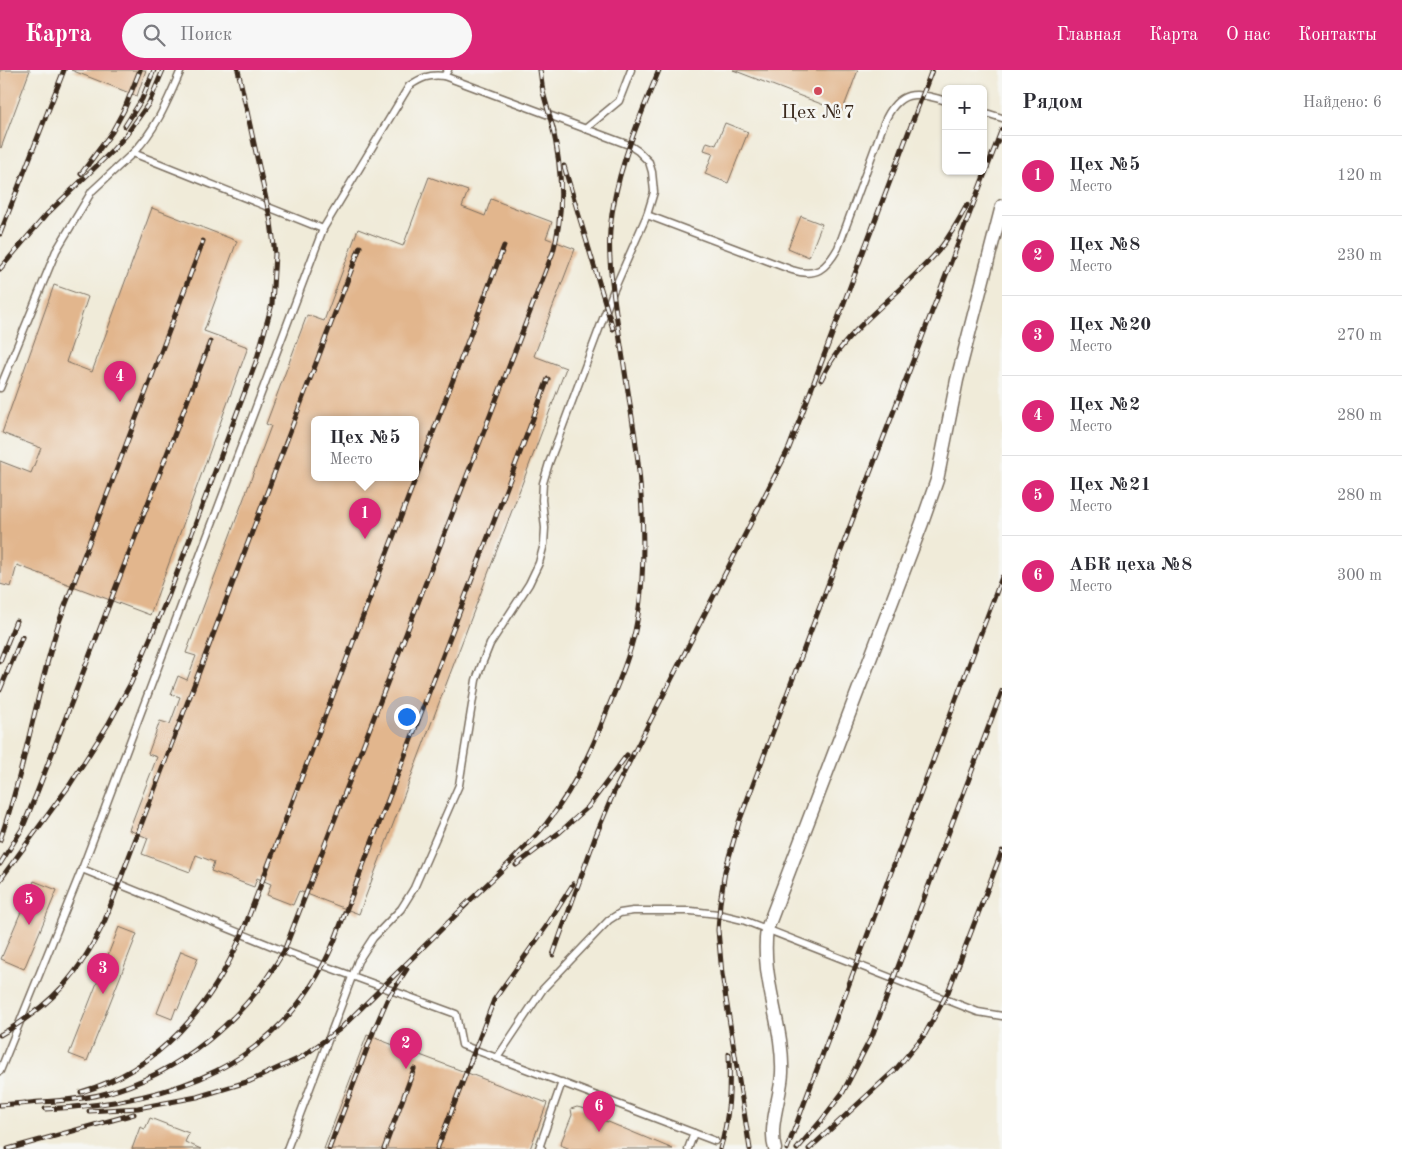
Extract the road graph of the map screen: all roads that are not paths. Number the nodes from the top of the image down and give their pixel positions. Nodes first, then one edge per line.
1 (181, 70) edge
2 (448, 70) edge
3 (631, 70) edge
4 (444, 76) junction
5 (942, 100) edge
6 (987, 113) edge
7 (1002, 118) edge
8 (585, 129) junction
9 (133, 154) junction
10 (1002, 206) edge
11 (647, 215) junction
12 (324, 229) junction
13 (0, 388) edge
14 (82, 869) junction
15 (767, 929) junction
16 (352, 975) junction
17 (1002, 1016) edge
18 (497, 1058) junction
19 (0, 1071) edge
20 (562, 1082) junction
21 (694, 1133) junction
22 (715, 1141) dead end
23 (287, 1149) edge
24 (542, 1149) edge
25 (688, 1149) edge
26 (775, 1149) edge

1 - 9 lane
2 - 4 lane
3 - 8 lane
4 - 8 lane
4 - 12 lane
5 - 11 lane
6 - 7 lane
8 - 11 lane
9 - 12 lane
9 - 13 lane
10 - 15 street
11 - 16 lane
12 - 14 lane
14 - 16 lane
14 - 19 lane
15 - 17 lane
15 - 18 lane
15 - 26 street
16 - 18 lane
16 - 23 lane
18 - 20 lane
20 - 21 lane
20 - 24 lane
21 - 22 lane
21 - 25 lane

